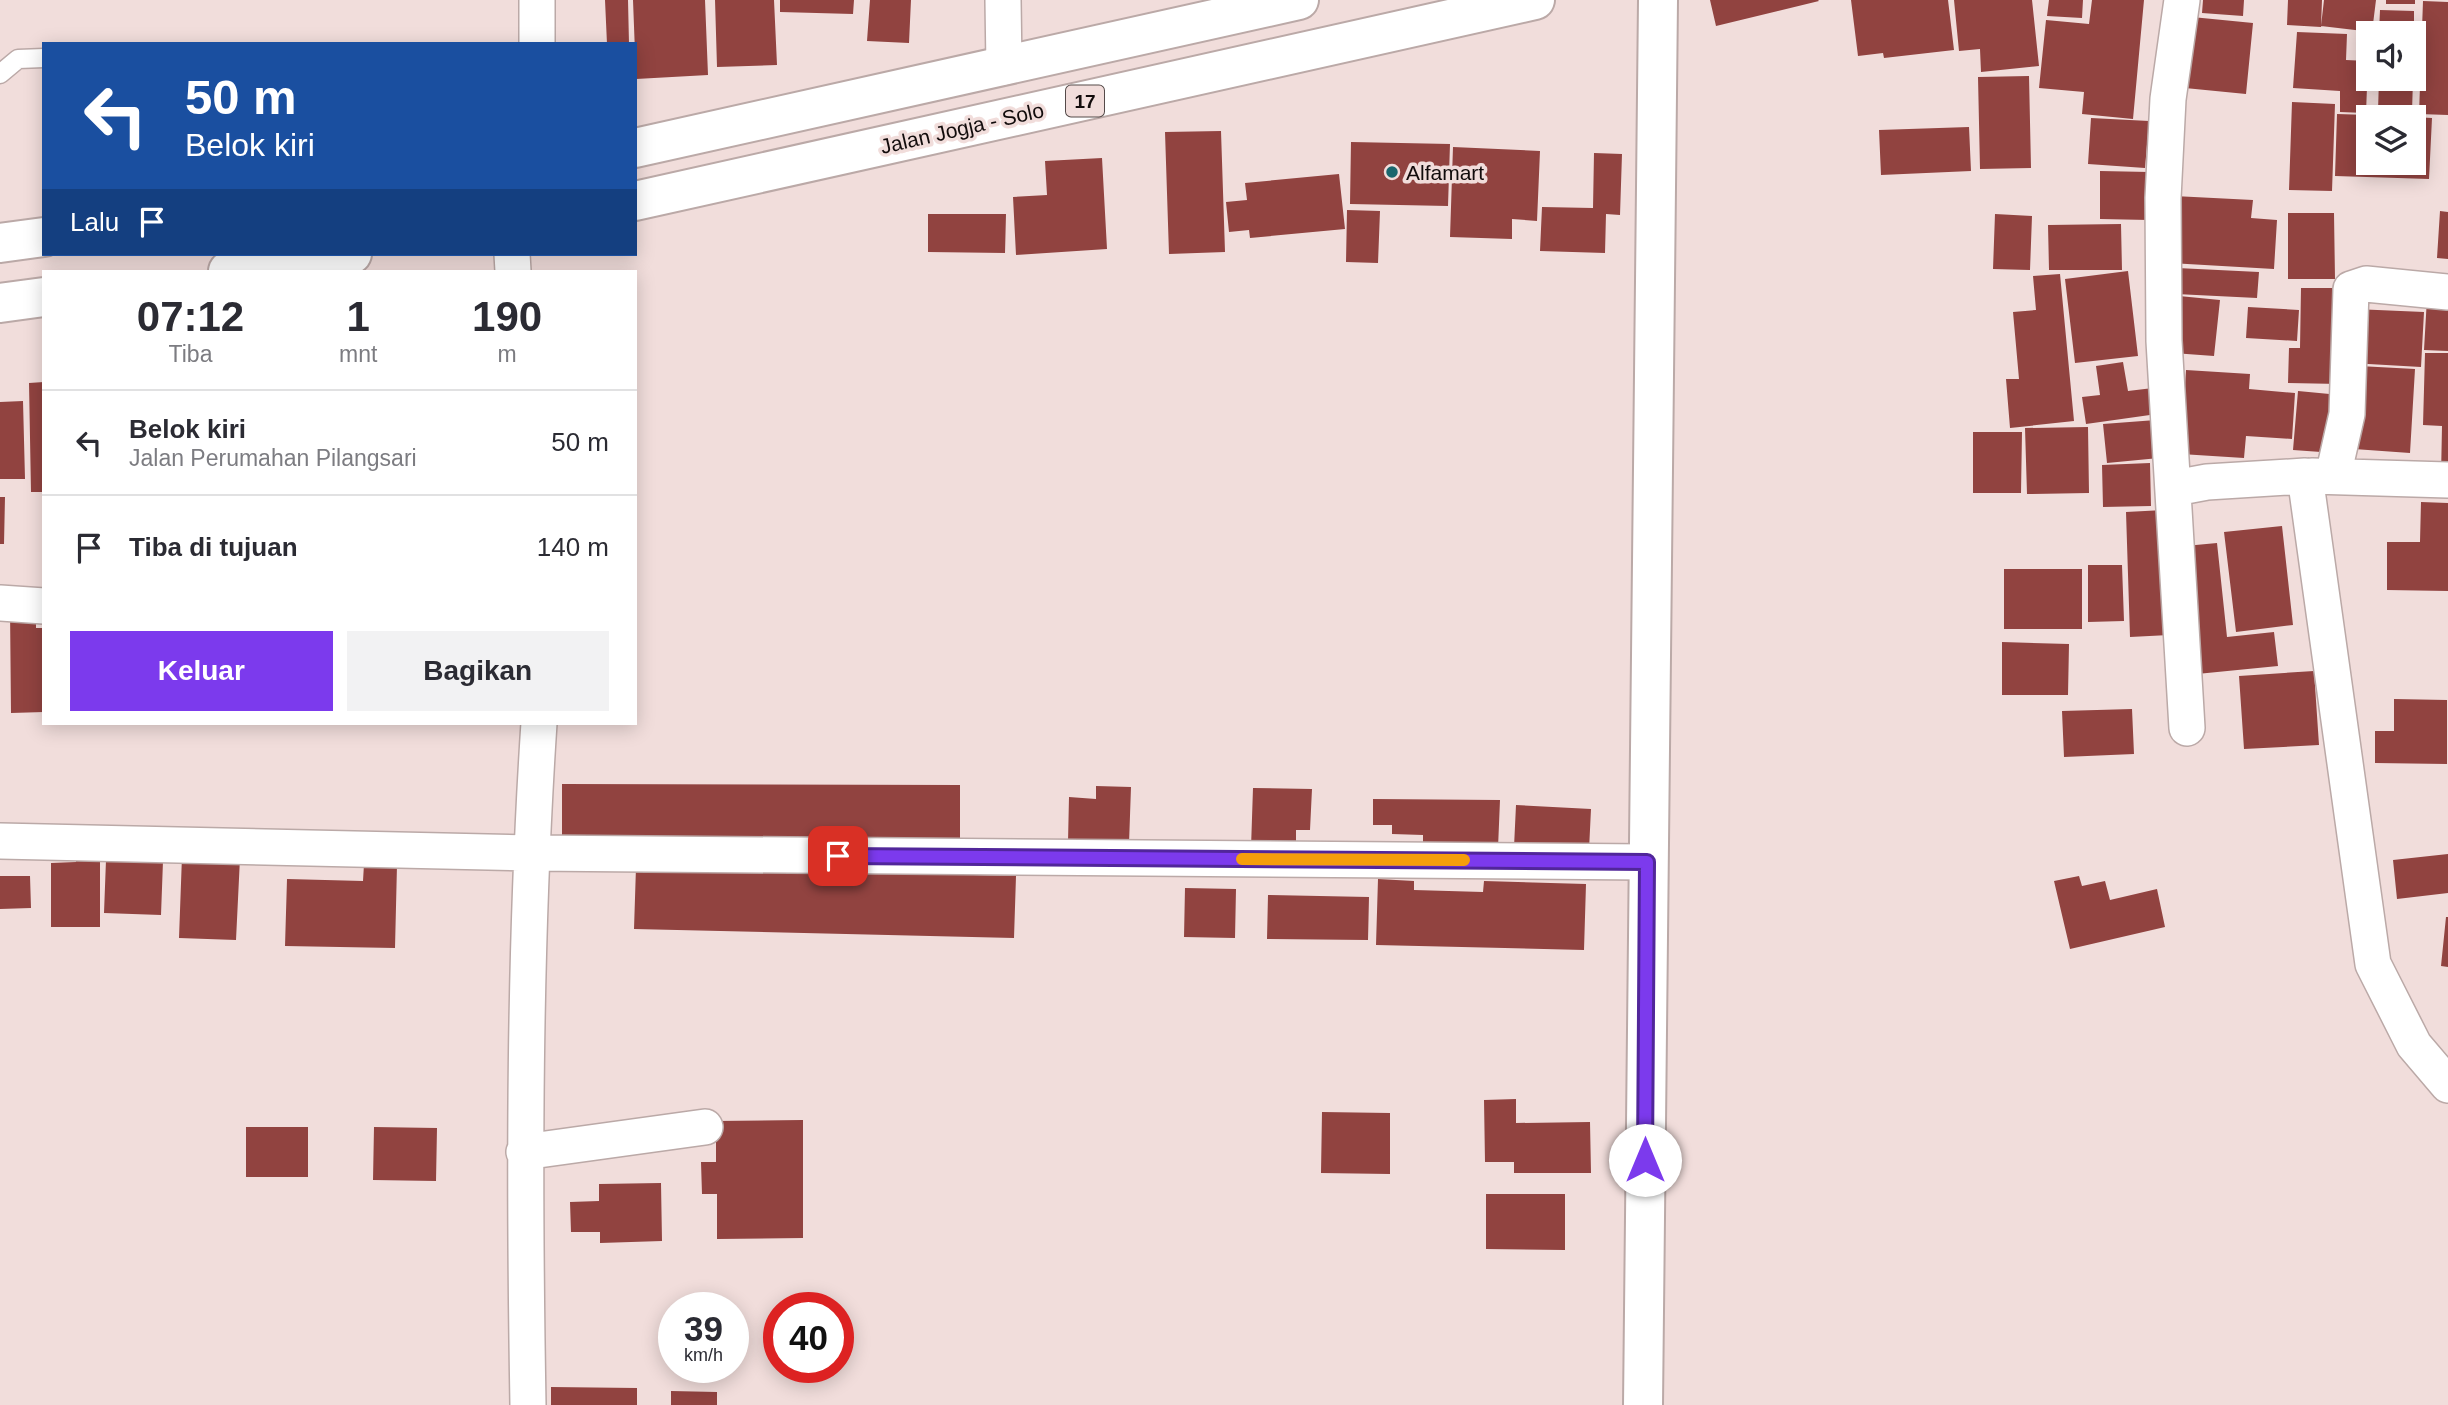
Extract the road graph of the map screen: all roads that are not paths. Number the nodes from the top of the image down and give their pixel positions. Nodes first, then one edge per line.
1 (537, 0) edge
2 (1003, 0) edge
3 (1299, 0) edge
4 (1535, 0) edge
5 (1658, 0) edge
6 (2182, 0) edge
7 (1249, 6) edge
8 (537, 42) edge
9 (42, 58) edge
10 (1004, 66) junction
11 (0, 74) edge
12 (637, 148) edge
13 (637, 201) edge
14 (42, 237) edge
15 (0, 243) edge
16 (337, 256) edge
17 (235, 270) edge
18 (2448, 292) edge
19 (42, 297) edge
20 (0, 303) edge
21 (2319, 476) junction
22 (2448, 480) edge
23 (2175, 488) junction
24 (0, 603) edge
25 (42, 606) edge
26 (539, 725) edge
27 (2187, 729) dead end
28 (0, 841) edge
29 (531, 853) junction
30 (1647, 862) junction
31 (2448, 1085) edge
32 (705, 1127) dead end
33 (524, 1152) junction
34 (528, 1405) edge
35 (1643, 1405) edge

1 - 8 street
2 - 10 street
3 - 7 main road
4 - 13 main road, Jalan Jogja - Solo / 17
5 - 30 main road
6 - 23 street
7 - 10 main road
9 - 11 lane
10 - 12 main road
14 - 15 main road
16 - 17 main road
18 - 21 street
19 - 20 main road
21 - 22 street
21 - 23 street
21 - 31 street
23 - 27 street
24 - 25 street
26 - 29 street
28 - 29 street
29 - 30 street
29 - 33 street
30 - 35 main road
32 - 33 street
33 - 34 street

